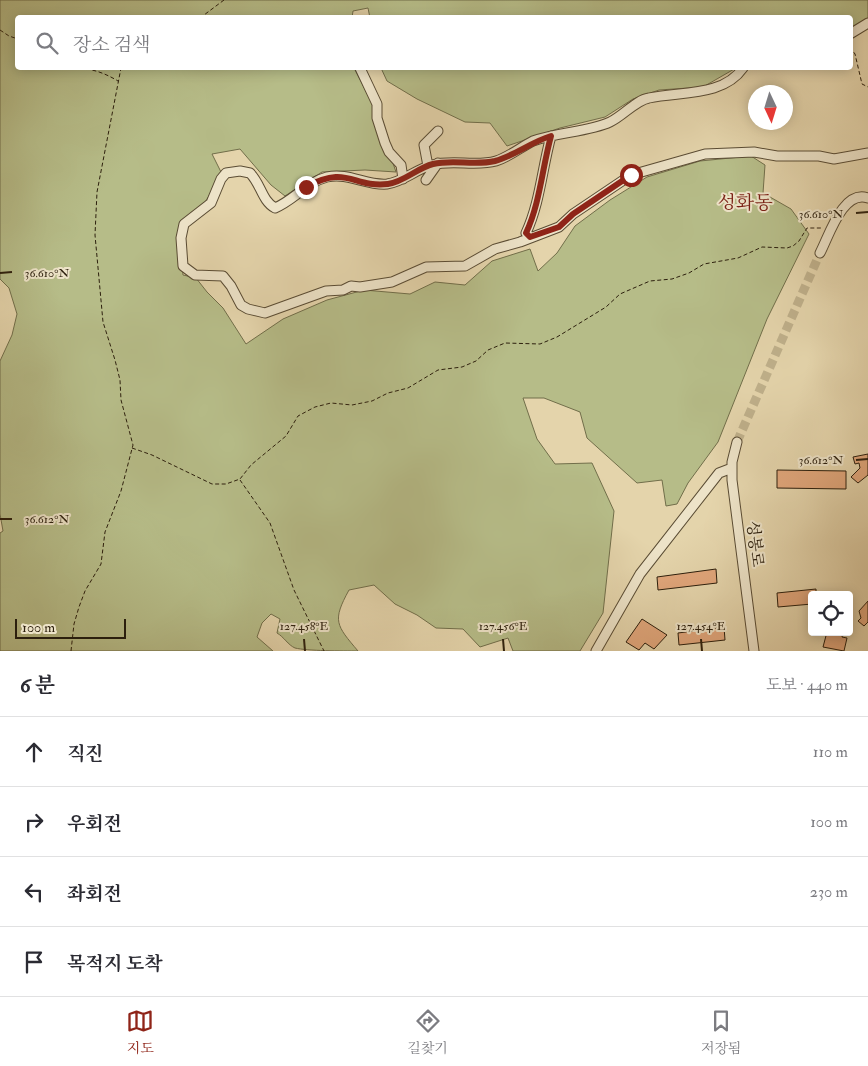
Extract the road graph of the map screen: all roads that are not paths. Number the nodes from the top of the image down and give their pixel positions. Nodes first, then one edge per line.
1 (868, 23) edge
2 (853, 32) edge
3 (361, 70) edge
4 (742, 70) edge
5 (438, 131) dead end
6 (551, 136) junction
7 (868, 152) edge
8 (438, 164) junction
9 (428, 166) junction
10 (403, 179) junction
11 (426, 180) dead end
12 (868, 198) edge
13 (530, 237) junction
14 (820, 253) tunnel mouth
15 (737, 442) tunnel mouth
16 (732, 468) junction
17 (596, 651) edge
18 (754, 651) edge

1 - 2 street
3 - 10 street
4 - 6 street
5 - 9 street
6 - 8 street
6 - 13 street
7 - 13 street
8 - 9 street
8 - 11 street
9 - 10 street
10 - 13 street
12 - 14 street
15 - 16 street, 성봉로
16 - 17 street
16 - 18 street, 성봉로

